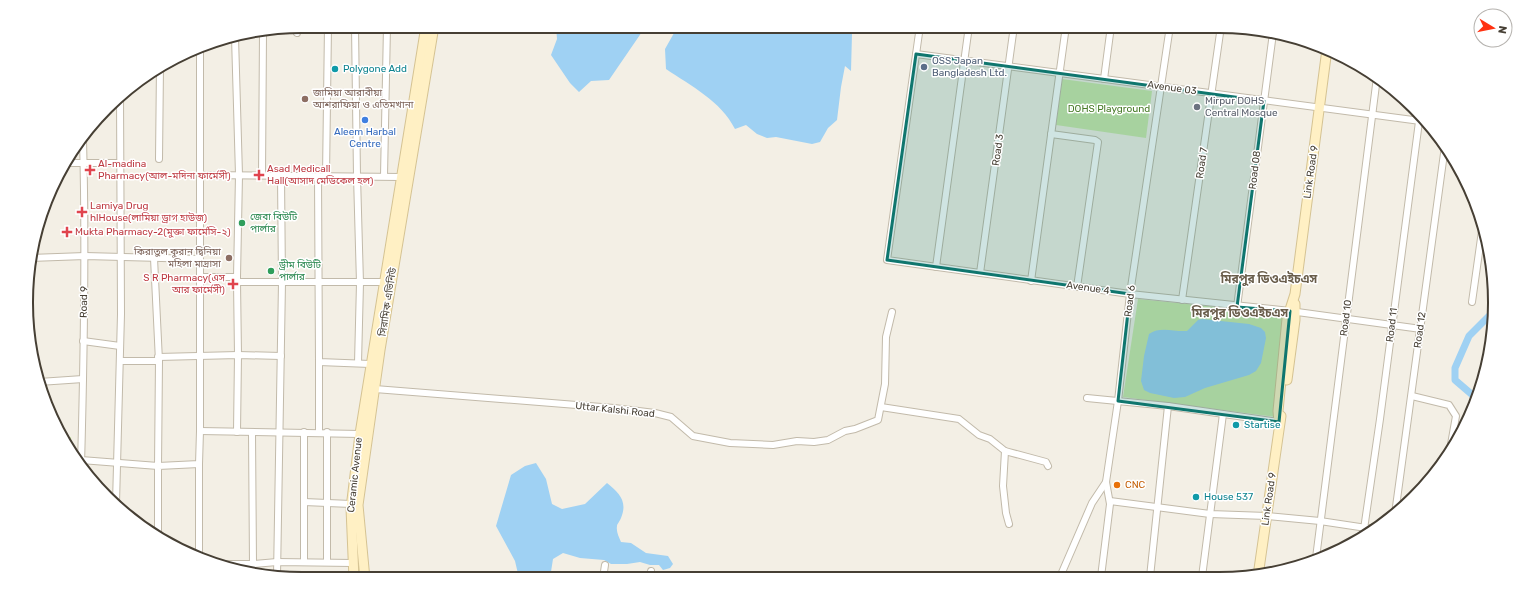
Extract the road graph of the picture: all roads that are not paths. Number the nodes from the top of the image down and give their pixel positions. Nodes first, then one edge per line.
1 (328, 33) edge
2 (355, 33) edge
3 (387, 33) edge
4 (425, 33) edge
5 (433, 33) edge
6 (919, 33) edge
7 (968, 33) edge
8 (1013, 33) edge
9 (1065, 33) edge
10 (1110, 33) edge
11 (1169, 33) edge
12 (1220, 33) edge
13 (263, 36) edge
14 (1272, 38) edge
15 (235, 41) edge
16 (200, 54) edge
17 (916, 54) junction
18 (1326, 56) edge
19 (965, 61) junction
20 (1009, 67) junction
21 (160, 74) edge
22 (1060, 74) junction
23 (1104, 79) junction
24 (1376, 84) edge
25 (1161, 87) junction
26 (1212, 94) junction
27 (1264, 101) junction
28 (120, 105) edge
29 (1319, 108) junction
30 (1372, 115) junction
31 (1417, 121) edge
32 (1419, 123) edge
33 (1051, 134) junction
34 (83, 146) edge
35 (1444, 154) edge
36 (159, 160) dead end
37 (84, 162) junction
38 (72, 163) edge
39 (120, 163) junction
40 (200, 175) junction
41 (239, 175) junction
42 (262, 176) junction
43 (281, 176) junction
44 (318, 176) junction
45 (326, 176) junction
46 (357, 176) junction
47 (384, 176) junction
48 (401, 177) junction
49 (1481, 240) edge
50 (85, 256) junction
51 (121, 257) junction
52 (37, 258) edge
53 (154, 258) junction
54 (200, 259) junction
55 (936, 267) junction
56 (980, 274) junction
57 (200, 277) junction
58 (237, 280) junction
59 (1031, 280) junction
60 (282, 282) junction
61 (320, 282) junction
62 (360, 282) junction
63 (384, 282) junction
64 (1077, 287) junction
65 (1130, 294) junction
66 (1182, 300) junction
67 (1472, 302) dead end
68 (1237, 307) junction
69 (892, 312) dead end
70 (1292, 312) junction
71 (1345, 319) junction
72 (1392, 325) junction
73 (1421, 329) junction
74 (83, 342) junction
75 (120, 346) junction
76 (238, 355) junction
77 (200, 356) junction
78 (281, 356) junction
79 (159, 359) junction
80 (120, 361) junction
81 (319, 362) junction
82 (358, 363) junction
83 (370, 364) junction
84 (83, 379) junction
85 (45, 382) edge
86 (375, 389) junction
87 (365, 395) joint
88 (1412, 396) junction
89 (1087, 398) dead end
90 (1118, 401) junction
91 (1168, 406) junction
92 (881, 407) junction
93 (1223, 414) junction
94 (1279, 422) junction
95 (200, 431) junction
96 (237, 432) junction
97 (278, 432) junction
98 (304, 432) junction
99 (319, 432) junction
100 (327, 432) junction
101 (252, 433) junction
102 (360, 434) junction
103 (1452, 436) edge
104 (1006, 452) junction
105 (81, 456) edge
106 (85, 462) edge
107 (117, 463) junction
108 (199, 464) junction
109 (158, 466) junction
110 (1048, 466) dead end
111 (1106, 482) junction
112 (116, 497) edge
113 (304, 502) junction
114 (1110, 502) junction
115 (326, 504) junction
116 (351, 504) junction
117 (1397, 504) edge
118 (1157, 507) junction
119 (1210, 514) junction
120 (1267, 516) junction
121 (1320, 521) junction
122 (1009, 524) dead end
123 (1364, 528) joint
124 (158, 530) edge
125 (199, 551) edge
126 (1317, 553) edge
127 (277, 562) junction
128 (304, 562) junction
129 (327, 562) junction
130 (353, 563) junction
131 (237, 564) edge
132 (253, 564) junction
133 (605, 565) dead end
134 (1259, 569) edge
135 (277, 571) edge
136 (354, 572) edge
137 (364, 572) edge
138 (604, 572) edge
139 (1062, 572) edge
140 (1102, 572) edge
141 (1150, 572) edge
142 (1203, 572) edge

1 - 45 street
2 - 46 street
3 - 47 street
4 - 48 main road, সিরামিক এভিনিউ
5 - 86 main road, সিরামিক এভিনিউ
6 - 17 street
7 - 19 street
8 - 20 street, Road 3
9 - 22 street
10 - 23 street
11 - 25 street, Road 6
12 - 26 street, Road 7
13 - 42 street
14 - 27 street, Road 08
15 - 41 street
16 - 40 street
17 - 19 street, Avenue 03
17 - 55 street, Avenue 4
18 - 29 main road, Link Road 9
19 - 20 street, Avenue 03
19 - 55 street
20 - 22 street, Avenue 03
20 - 56 street, Road 3
21 - 36 street
22 - 23 street, Avenue 03
22 - 33 street
23 - 25 street, Avenue 03
24 - 30 street, Road 10
25 - 26 street, Avenue 03
25 - 65 street, Road 6
26 - 27 street, Avenue 03
26 - 66 street, Road 7
27 - 29 street, Avenue 03
27 - 68 street, Road 08
28 - 39 street
29 - 30 street, Avenue 03
29 - 70 main road, Link Road 9
30 - 31 street, Avenue 03
30 - 71 street, Road 10
32 - 72 street, Road 11
33 - 59 street
33 - 64 street
34 - 37 street, Road 9
35 - 73 street, Road 12
37 - 38 street
37 - 39 street
37 - 50 street, Road 9
39 - 51 street
40 - 41 street
40 - 54 street
41 - 42 street
41 - 58 street
42 - 43 street
43 - 44 street
43 - 60 street
44 - 45 street
44 - 61 street
45 - 46 street
46 - 47 street
46 - 62 street
47 - 48 street
48 - 63 main road, সিরামিক এভিনিউ
49 - 67 street
50 - 51 street
50 - 52 street
50 - 74 street, Road 9
51 - 53 street
51 - 75 street
53 - 54 street
53 - 79 street
54 - 57 street
55 - 56 street, Avenue 4
56 - 59 street, Avenue 4
57 - 58 street
57 - 77 street
58 - 60 street
58 - 76 street
59 - 64 street, Avenue 4
60 - 61 street
60 - 78 street
61 - 62 street
61 - 81 street
62 - 63 street
62 - 82 street
63 - 83 main road, সিরামিক এভিনিউ
64 - 65 street, Avenue 4
65 - 66 street, Avenue 4
65 - 90 street, Road 6
66 - 68 street, Avenue 4
68 - 70 street, Avenue 4
69 - 92 street
70 - 71 street, Avenue 4
70 - 94 main road, Link Road 9
71 - 72 street, Avenue 4
71 - 121 street, Road 10
72 - 73 street, Avenue 4
72 - 123 street, Road 11
73 - 88 street, Road 12
74 - 75 street
74 - 84 street, Road 9
75 - 80 street
76 - 77 street
76 - 78 street
76 - 96 street
77 - 79 street
77 - 95 street
78 - 97 street
79 - 80 street
79 - 109 street
80 - 107 street
81 - 82 street
81 - 99 street
82 - 83 street
83 - 87 main road, সিরামিক এভিনিউ
84 - 85 street
84 - 105 street, Road 9
86 - 92 street, Uttar Kalshi Road
86 - 137 main road, সিরামিক এভিনিউ
87 - 102 main road, Ceramic Avenue
88 - 103 street
88 - 117 street, Road 12
89 - 90 street
90 - 91 street
90 - 111 street, Road 6
91 - 93 street
91 - 118 street
92 - 104 street
93 - 94 street
93 - 119 street
94 - 120 main road, Link Road 9
95 - 96 street
95 - 108 street
96 - 101 street
97 - 98 street
97 - 101 street
97 - 127 street
98 - 99 street
98 - 113 street
99 - 100 street
100 - 102 street
100 - 115 street
101 - 132 street
102 - 116 main road, Ceramic Avenue
104 - 110 street
104 - 122 street
106 - 107 street
107 - 109 street
107 - 112 street
108 - 109 street
108 - 125 street
109 - 124 street
111 - 114 street, Road 6
111 - 139 street
113 - 115 street
113 - 128 street
114 - 118 street
114 - 140 street, Road 6
115 - 116 street
115 - 129 street
116 - 130 main road, Ceramic Avenue
118 - 119 street
118 - 141 street
119 - 120 street
119 - 142 street
120 - 121 street
120 - 134 main road, Link Road 9
121 - 123 street
121 - 126 street, Road 10
127 - 128 street
127 - 132 street
127 - 135 street
128 - 129 street
129 - 130 street
130 - 136 main road, Ceramic Avenue
131 - 132 street
133 - 138 street

